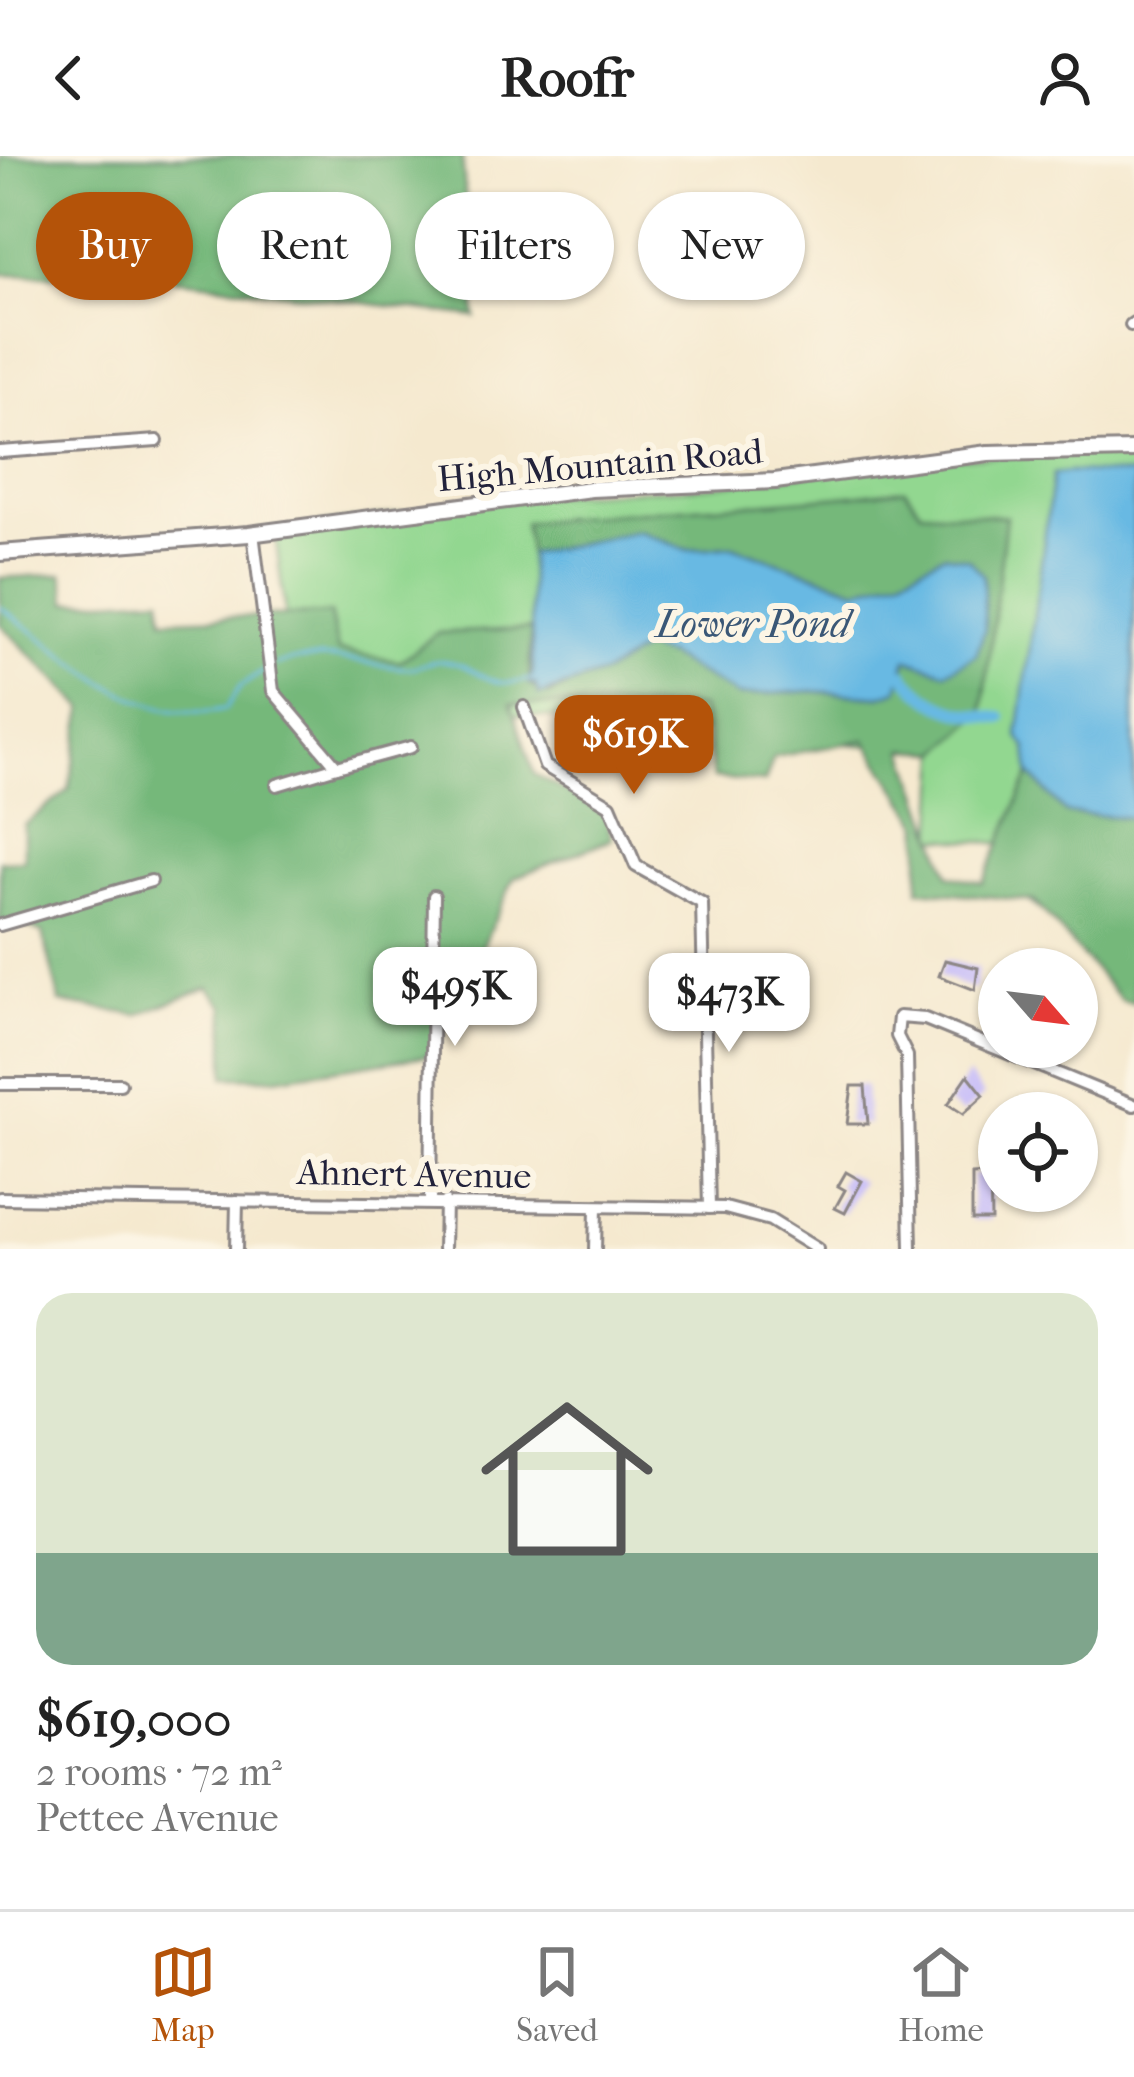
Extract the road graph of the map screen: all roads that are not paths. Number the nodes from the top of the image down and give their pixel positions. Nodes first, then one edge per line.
1 (157, 441) dead end
2 (1134, 450) edge
3 (0, 452) edge
4 (254, 533) junction
5 (0, 553) edge
6 (524, 707) dead end
7 (411, 746) dead end
8 (338, 767) junction
9 (277, 785) dead end
10 (151, 881) dead end
11 (434, 896) dead end
12 (0, 925) edge
13 (0, 1084) edge
14 (120, 1084) dead end
15 (1134, 1105) edge
16 (0, 1198) edge
17 (237, 1201) junction
18 (430, 1202) junction
19 (445, 1202) junction
20 (596, 1208) junction
21 (710, 1208) junction
22 (236, 1249) edge
23 (444, 1249) edge
24 (596, 1249) edge
25 (817, 1249) edge
26 (911, 1249) edge

1 - 3 street
2 - 4 main road, High Mountain Road
4 - 5 main road, High Mountain Road
4 - 8 street
6 - 21 street
7 - 8 street
8 - 9 street
10 - 12 street
11 - 18 street
13 - 14 street
15 - 26 street
16 - 17 street, Ahnert Avenue
17 - 18 street, Ahnert Avenue
17 - 22 street
18 - 19 street, Ahnert Avenue
19 - 20 street, Ahnert Avenue
19 - 23 street
20 - 21 street, Ahnert Avenue
20 - 24 street
21 - 25 street, Ahnert Avenue

